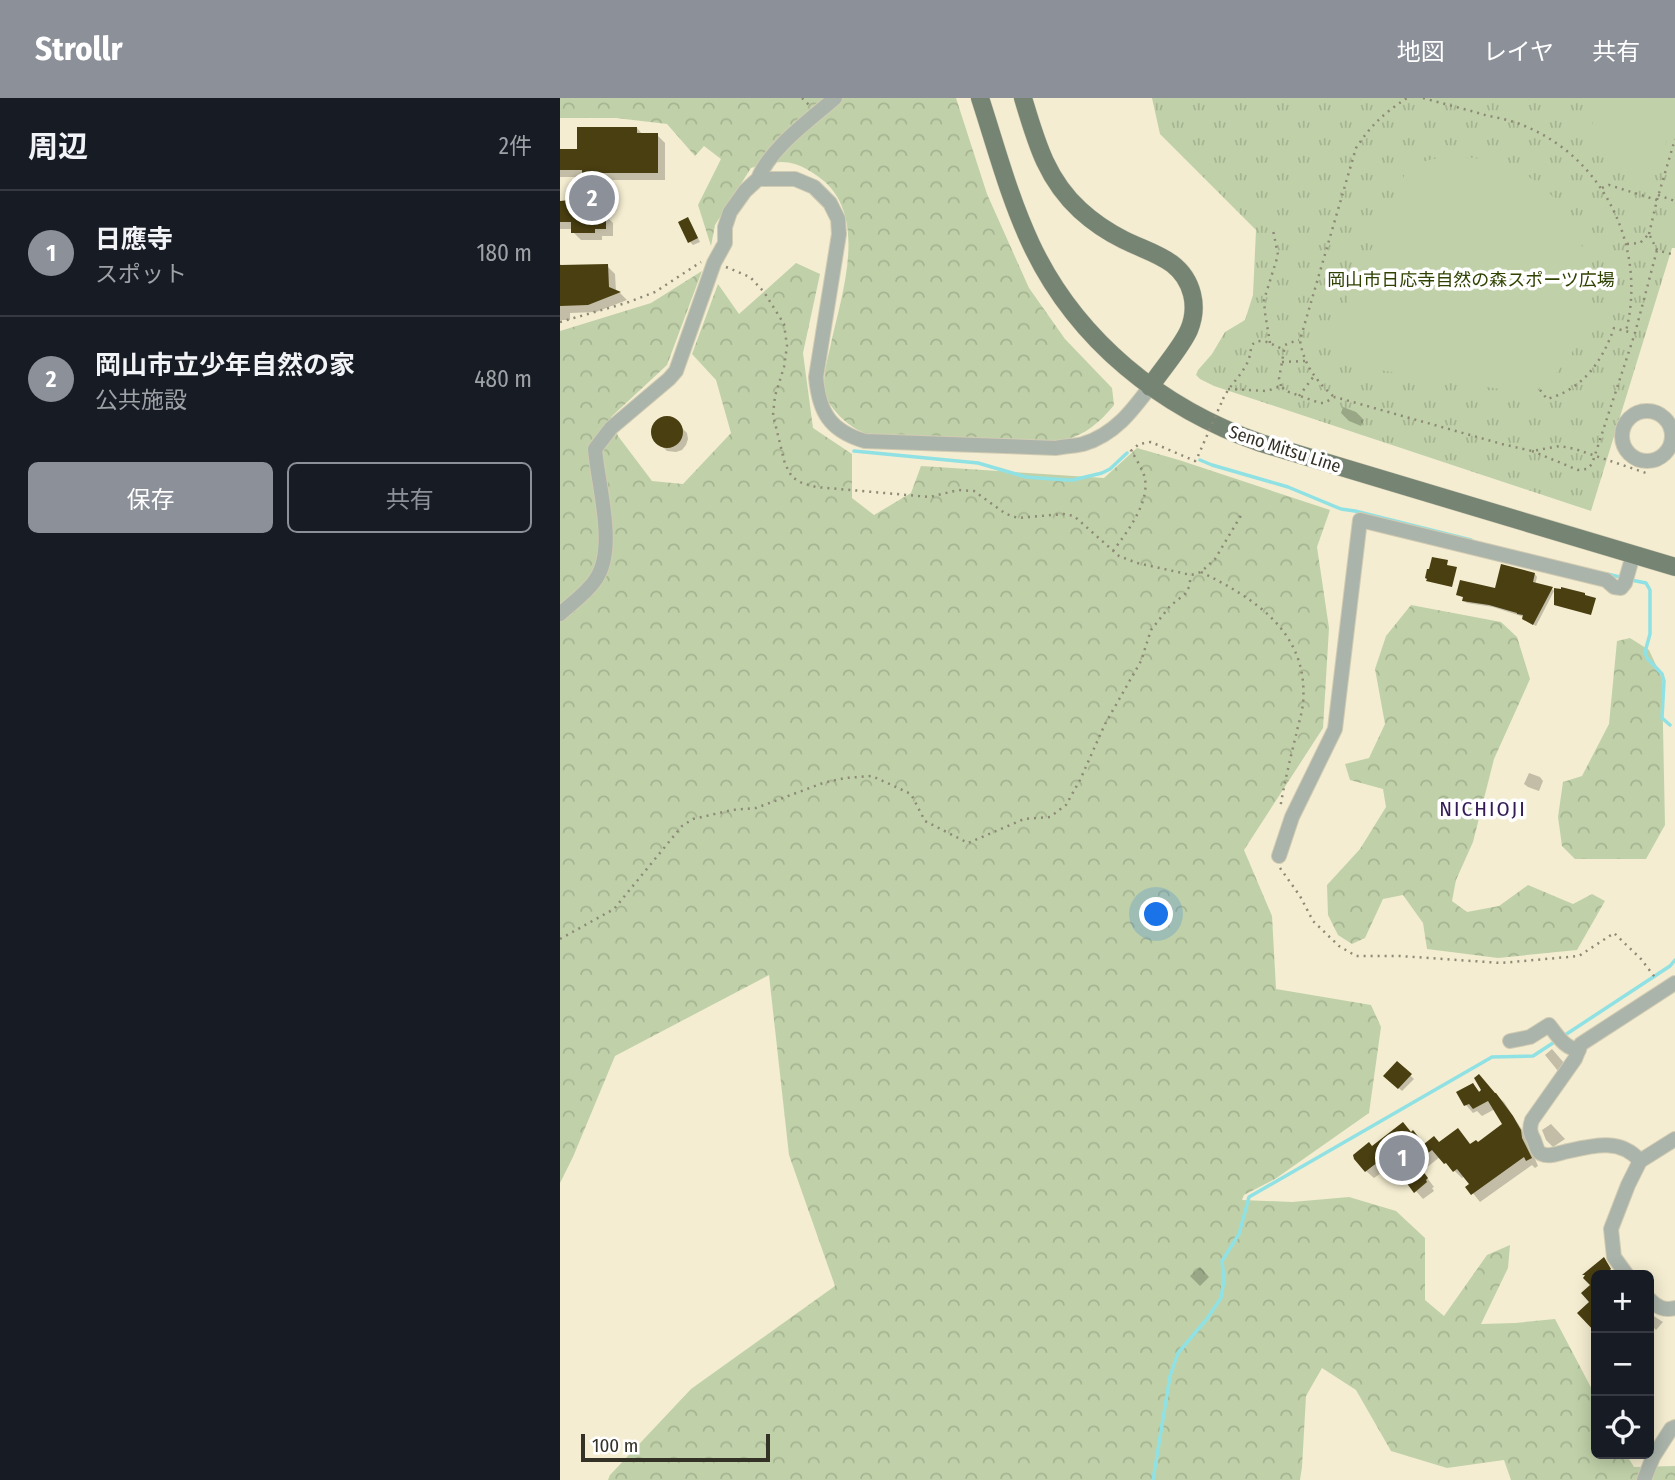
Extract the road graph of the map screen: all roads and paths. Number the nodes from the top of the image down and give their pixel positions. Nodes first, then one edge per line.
1 (835, 98) edge
2 (980, 98) edge
3 (1023, 98) edge
4 (1407, 98) edge
5 (1423, 98) edge
6 (1675, 139) edge
7 (758, 179) junction
8 (1602, 188) junction
9 (1658, 198) junction
10 (1675, 201) edge
11 (1273, 230) dead end
12 (1649, 234) junction
13 (1627, 244) junction
14 (1657, 250) junction
15 (1675, 255) edge
16 (714, 262) junction
17 (560, 322) edge
18 (1626, 331) junction
19 (1634, 333) junction
20 (1300, 340) junction
21 (1270, 343) junction
22 (1284, 350) junction
23 (1305, 361) junction
24 (1282, 362) junction
25 (1314, 376) junction
26 (1281, 386) junction
27 (1150, 387) junction
28 (1228, 389) junction
29 (1540, 390) dead end
30 (1299, 396) junction
31 (1335, 397) junction
32 (1532, 451) junction
33 (1595, 456) junction
34 (1649, 474) dead end
35 (1242, 512) dead end
36 (1114, 551) junction
37 (1633, 555) junction
38 (1675, 567) edge
39 (1201, 572) junction
40 (1191, 575) junction
41 (560, 614) edge
42 (1280, 821) dead end
43 (1279, 856) joint
44 (560, 939) edge
45 (1657, 982) dead end
46 (1675, 983) edge
47 (1510, 1041) dead end
48 (1579, 1050) junction
49 (1675, 1139) edge
50 (1640, 1161) junction
51 (1623, 1270) edge
52 (1654, 1304) edge
53 (1675, 1308) edge
54 (1675, 1427) edge
55 (1644, 1480) edge

1 - 7 street
2 - 27 main road, Seno Mitsu Line
3 - 27 main road
4 - 20 path
5 - 8 path
6 - 9 path
7 - 16 street
7 - 27 street
8 - 9 path
8 - 13 path
9 - 10 path
9 - 12 path
11 - 21 path
12 - 13 path
12 - 14 path
13 - 18 path
14 - 15 path
14 - 19 path
16 - 17 path
16 - 36 path
16 - 41 street
18 - 19 path
18 - 29 path
19 - 33 path
20 - 22 path
20 - 23 path
21 - 22 path
21 - 28 path
22 - 24 path
23 - 24 path
23 - 25 path
24 - 26 path
25 - 30 path
25 - 31 path
26 - 28 path
26 - 30 path
27 - 37 main road, Seno Mitsu Line
28 - 36 path, bridge
30 - 31 path
31 - 32 path
32 - 33 path
32 - 33 path
33 - 34 path
35 - 39 path
36 - 40 path
37 - 38 main road, Seno Mitsu Line
37 - 43 street
39 - 40 path
39 - 42 path
40 - 44 path
43 - 45 path
46 - 48 street
47 - 48 street
48 - 50 street
49 - 50 street
50 - 51 street
52 - 53 street
54 - 55 street

